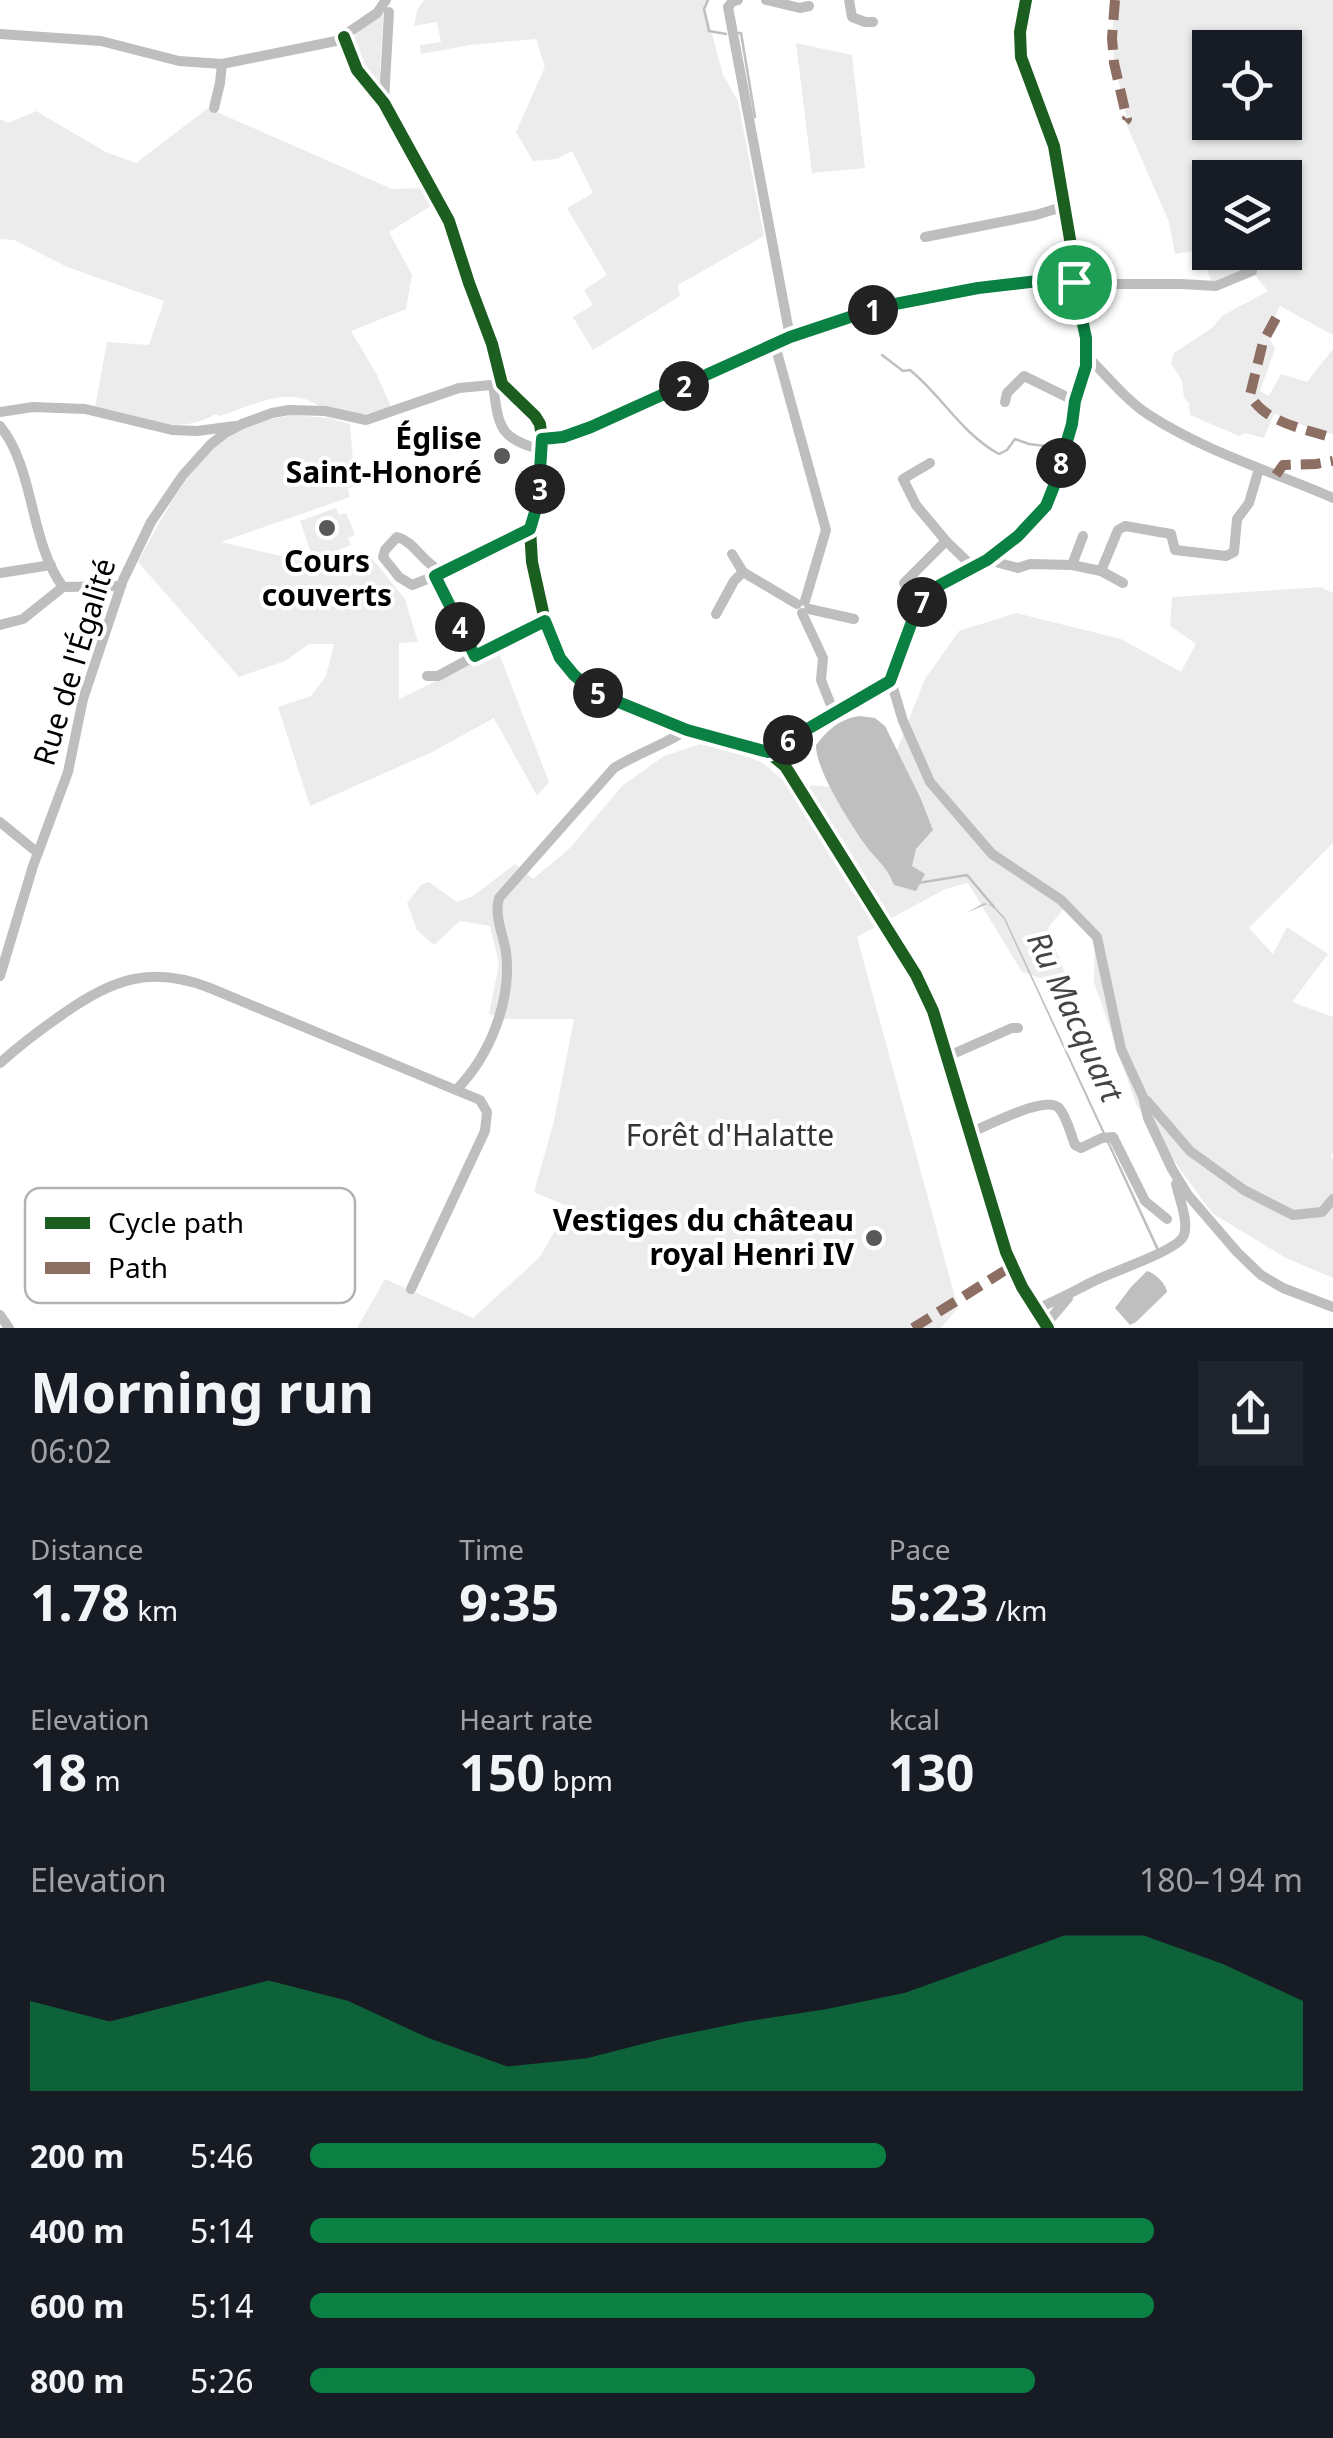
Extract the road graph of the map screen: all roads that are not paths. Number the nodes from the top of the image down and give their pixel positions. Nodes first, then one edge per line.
1 (386, 0) edge
2 (766, 0) edge
3 (849, 0) edge
4 (1026, 0) edge
5 (733, 4) edge
6 (809, 6) dead end
7 (389, 12) dead end
8 (873, 22) dead end
9 (0, 34) edge
10 (344, 37) junction
11 (222, 64) junction
12 (384, 103) junction
13 (214, 108) dead end
14 (1066, 206) junction
15 (925, 237) dead end
16 (1252, 271) dead end
17 (1074, 282) junction
18 (1092, 300) dead end
19 (790, 337) junction
20 (775, 344) junction
21 (1087, 356) junction
22 (498, 384) junction
23 (1075, 401) junction
24 (1005, 402) dead end
25 (0, 412) edge
26 (0, 426) edge
27 (236, 426) junction
28 (542, 444) junction
29 (930, 463) dead end
30 (1259, 469) junction
31 (1333, 498) edge
32 (530, 529) junction
33 (1084, 536) dead end
34 (946, 540) junction
35 (732, 554) dead end
36 (994, 556) junction
37 (1072, 565) junction
38 (51, 566) junction
39 (973, 566) junction
40 (1101, 570) junction
41 (743, 572) junction
42 (0, 573) edge
43 (435, 576) junction
44 (1123, 583) dead end
45 (121, 586) junction
46 (63, 587) junction
47 (909, 588) dead end
48 (803, 607) junction
49 (716, 614) dead end
50 (854, 620) dead end
51 (545, 621) junction
52 (0, 625) edge
53 (475, 656) junction
54 (426, 676) dead end
55 (890, 681) junction
56 (834, 713) junction
57 (687, 730) junction
58 (768, 752) junction
59 (0, 822) edge
60 (38, 853) junction
61 (0, 976) edge
62 (1018, 1028) dead end
63 (946, 1057) junction
64 (0, 1062) edge
65 (456, 1090) junction
66 (1143, 1097) junction
67 (970, 1134) junction
68 (1172, 1169) junction
69 (1333, 1199) edge
70 (1166, 1219) dead end
71 (411, 1289) dead end
72 (1071, 1294) junction
73 (1333, 1307) edge
74 (1036, 1310) junction
75 (0, 1315) edge
76 (1047, 1326) edge
77 (9, 1328) edge

1 - 10 street
2 - 6 street
3 - 8 street
4 - 14 street
5 - 19 street
7 - 12 street
9 - 11 street
10 - 11 street
10 - 12 street
11 - 13 street
12 - 22 street
14 - 15 street
14 - 17 street
16 - 17 street
17 - 18 street
17 - 19 street
17 - 21 street
19 - 20 street
20 - 28 street
20 - 48 street
21 - 23 street
21 - 30 street
22 - 27 street, Rue de l'Égalité
22 - 28 street
22 - 28 street
23 - 24 street
23 - 36 street
25 - 27 street
26 - 38 street
27 - 45 street, Rue de l'Égalité
28 - 32 street
29 - 34 street
30 - 31 street
30 - 40 street
32 - 43 street
32 - 51 street
33 - 37 street
34 - 39 street
34 - 47 street
35 - 41 street
36 - 37 street
36 - 39 street
37 - 40 street
38 - 42 street
38 - 46 street
39 - 55 street
40 - 44 street
41 - 48 street
41 - 49 street
43 - 43 street
43 - 53 street
45 - 46 street
45 - 60 street, Rue de l'Égalité
46 - 52 street
48 - 50 street
48 - 56 street
51 - 53 street
51 - 57 street
53 - 54 street
55 - 56 street
55 - 66 street
56 - 58 street
57 - 58 street
57 - 65 street
58 - 63 street
59 - 60 street
60 - 61 street, Rue de l'Égalité
62 - 63 street
63 - 67 street
64 - 65 street
65 - 71 street
66 - 68 street
66 - 69 street
67 - 70 street
67 - 74 street
68 - 72 street
68 - 73 street
72 - 74 street
72 - 76 street
74 - 76 street
75 - 77 street

